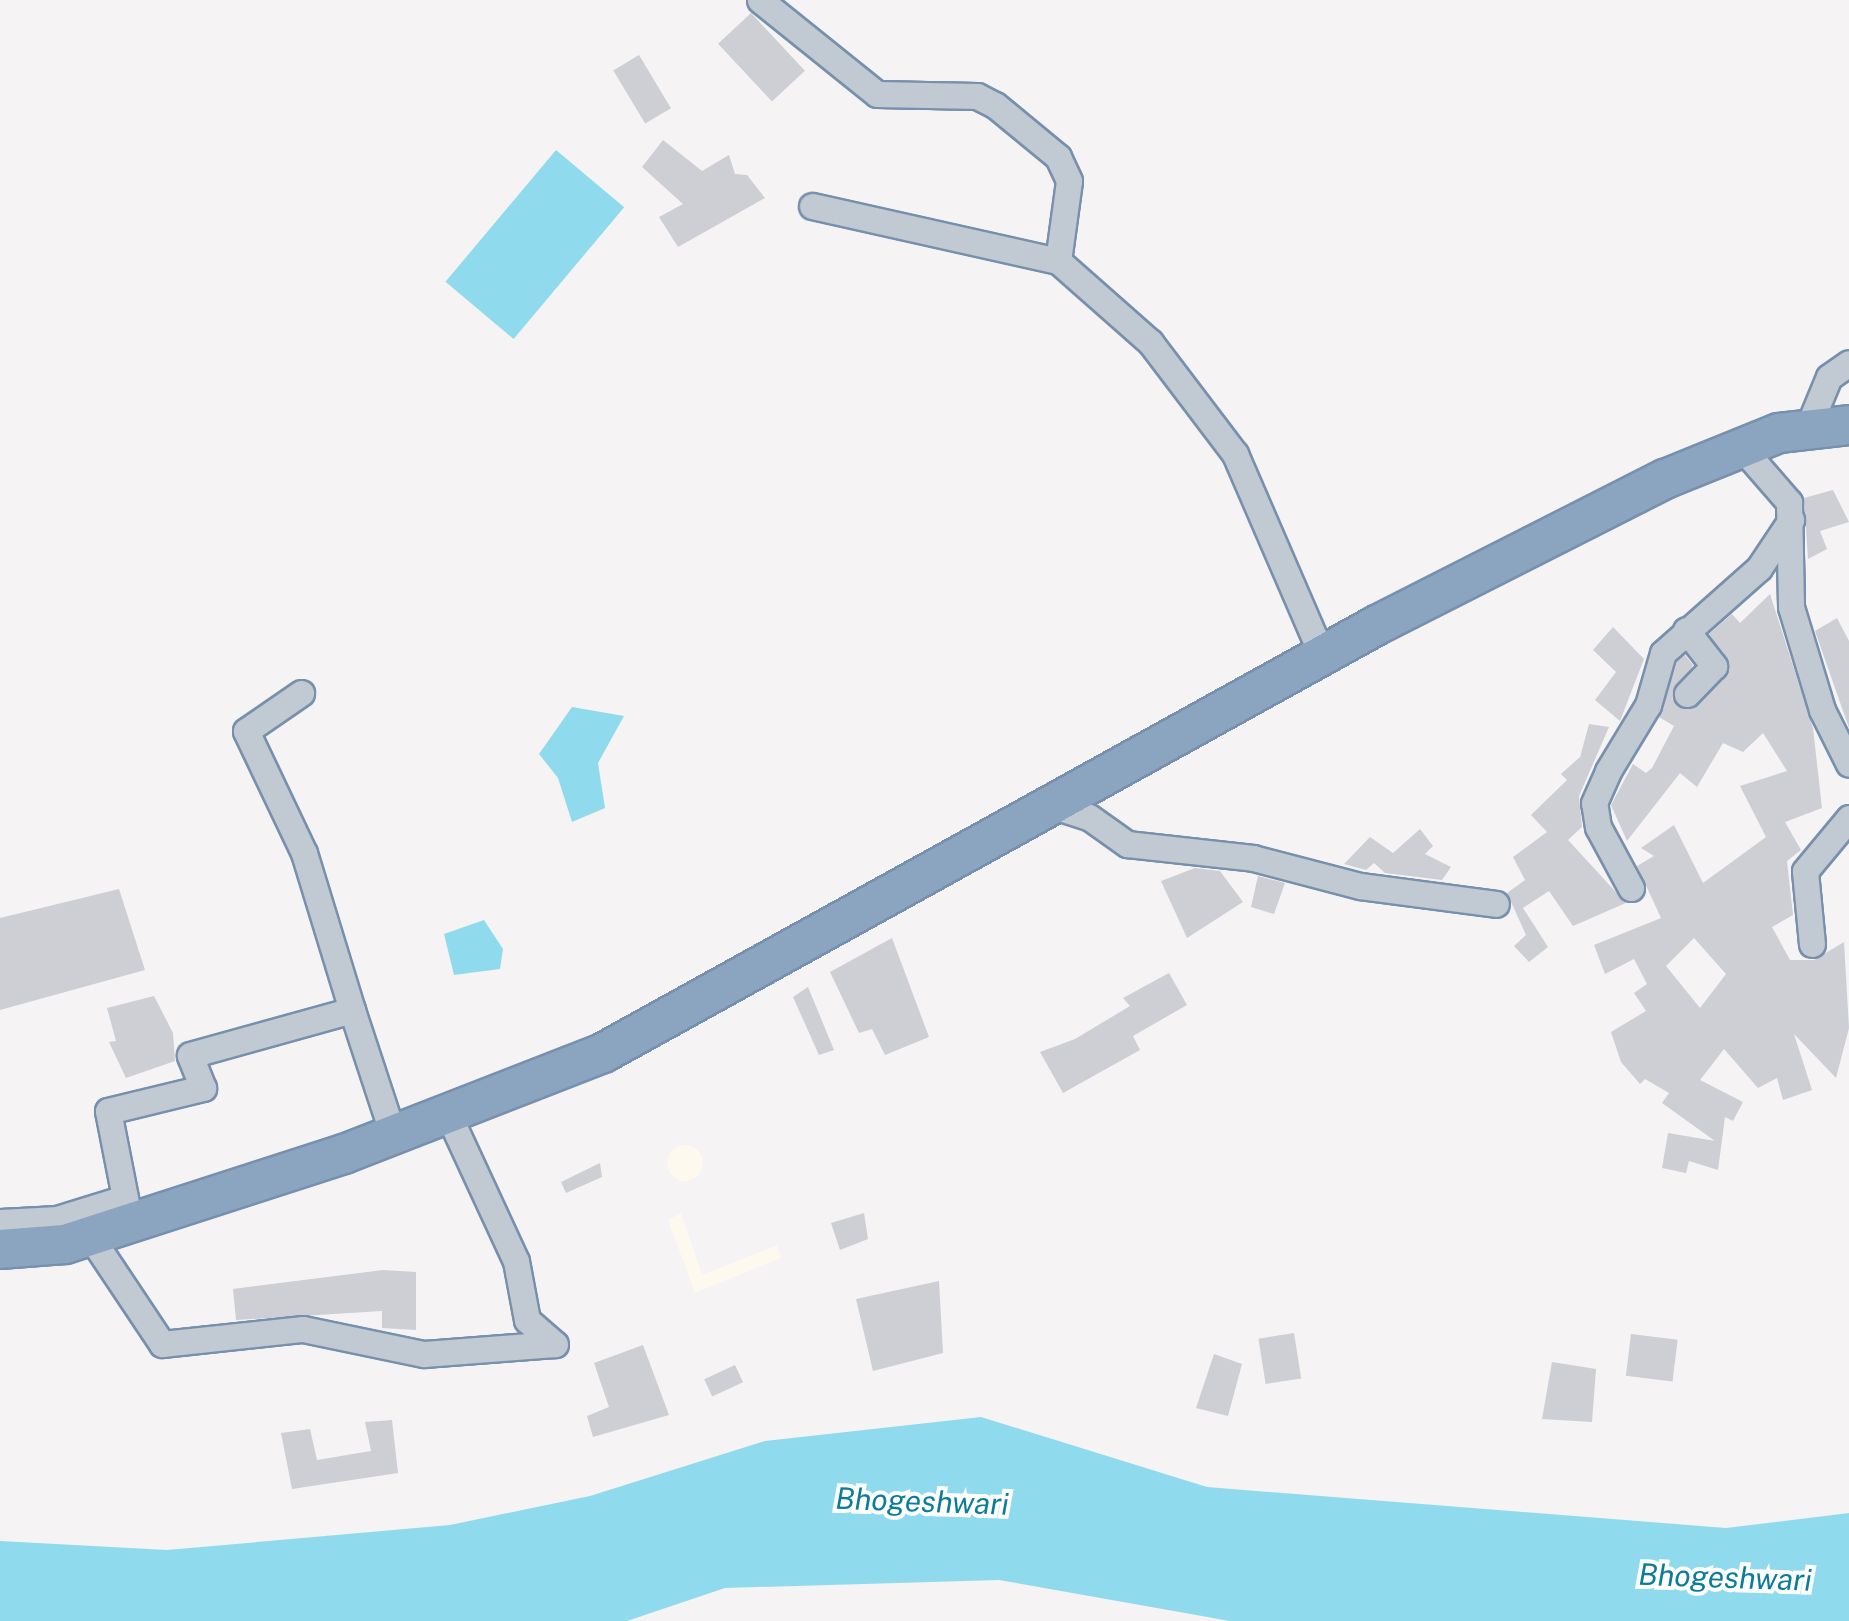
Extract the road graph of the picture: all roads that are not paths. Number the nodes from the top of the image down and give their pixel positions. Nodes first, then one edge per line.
1 (760, 0) edge
2 (812, 206) dead end
3 (1058, 261) junction
4 (1849, 363) edge
5 (1849, 425) edge
6 (1807, 430) junction
7 (1742, 448) junction
8 (1791, 520) junction
9 (1759, 568) junction
10 (1792, 600) junction
11 (1686, 630) junction
12 (1322, 655) junction
13 (300, 693) dead end
14 (1687, 694) dead end
15 (1849, 764) edge
16 (1051, 805) junction
17 (1849, 818) edge
18 (1631, 888) dead end
19 (1496, 904) dead end
20 (1812, 944) dead end
21 (352, 1010) junction
22 (448, 1114) junction
23 (393, 1135) junction
24 (127, 1210) junction
25 (0, 1222) edge
26 (90, 1236) junction
27 (0, 1249) edge

1 - 3 street
2 - 3 street
3 - 12 street
4 - 6 street
5 - 6 highway
6 - 7 highway
7 - 8 street
7 - 12 highway
8 - 9 street
8 - 10 street
9 - 10 street
9 - 11 street
10 - 15 street
11 - 14 street
11 - 18 street
12 - 16 highway
13 - 21 street
16 - 19 street
16 - 22 highway
17 - 20 street
21 - 23 street
21 - 24 street
22 - 23 highway
22 - 26 street
23 - 24 highway
24 - 25 street
24 - 26 highway
26 - 27 highway

